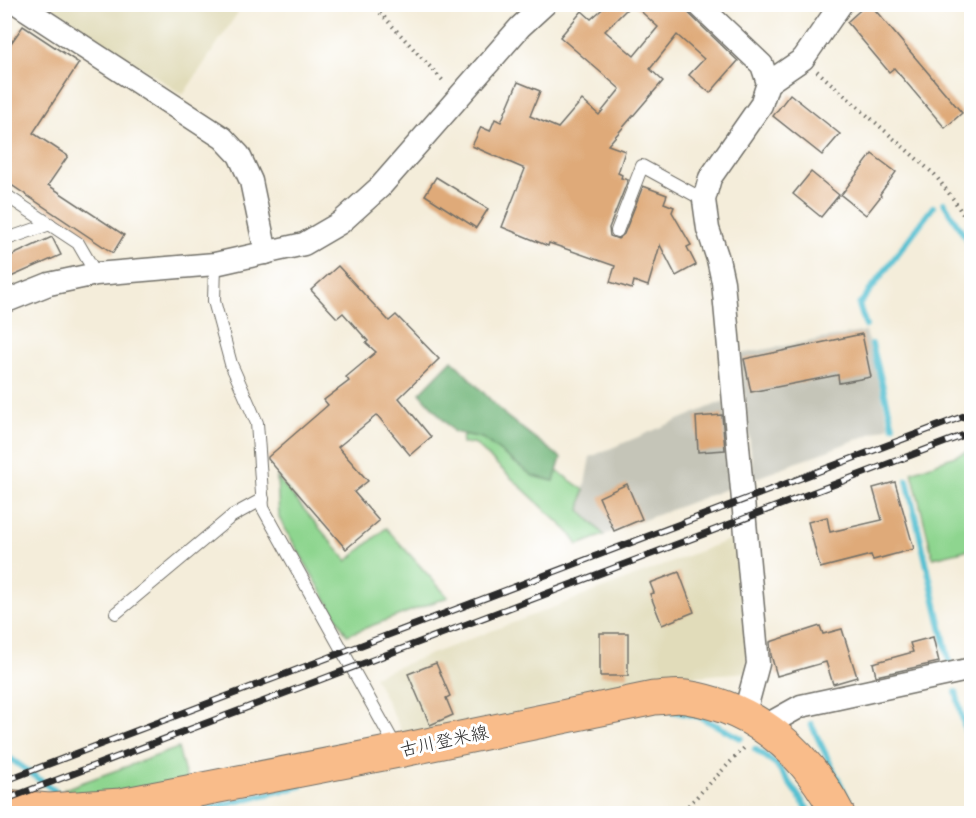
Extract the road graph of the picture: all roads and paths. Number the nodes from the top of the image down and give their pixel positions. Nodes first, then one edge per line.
1 (18, 4) edge
2 (372, 4) edge
3 (545, 4) edge
4 (698, 4) edge
5 (841, 4) edge
6 (803, 59) junction
7 (768, 83) junction
8 (458, 97) junction
9 (4, 194) edge
10 (704, 200) junction
11 (50, 224) junction
12 (972, 229) edge
13 (617, 231) dead end
14 (4, 240) edge
15 (266, 253) junction
16 (215, 264) junction
17 (96, 274) junction
18 (4, 302) edge
19 (263, 500) junction
20 (116, 613) dead end
21 (972, 669) edge
22 (755, 721) junction
23 (398, 751) junction
24 (4, 807) edge
25 (680, 813) edge
26 (838, 813) edge

1 - 15 street
2 - 8 path
3 - 8 street
4 - 7 street
5 - 6 street
6 - 7 street
6 - 12 path
7 - 10 street
8 - 15 street
9 - 11 lane
10 - 13 lane
10 - 22 street
11 - 14 lane
11 - 17 lane
15 - 16 street
16 - 17 street
16 - 19 lane
17 - 18 street
19 - 20 lane
19 - 23 lane
21 - 22 street
22 - 23 main road, 古川登米線
22 - 25 path
22 - 26 main road, 古川登米線
23 - 24 main road, 古川登米線

